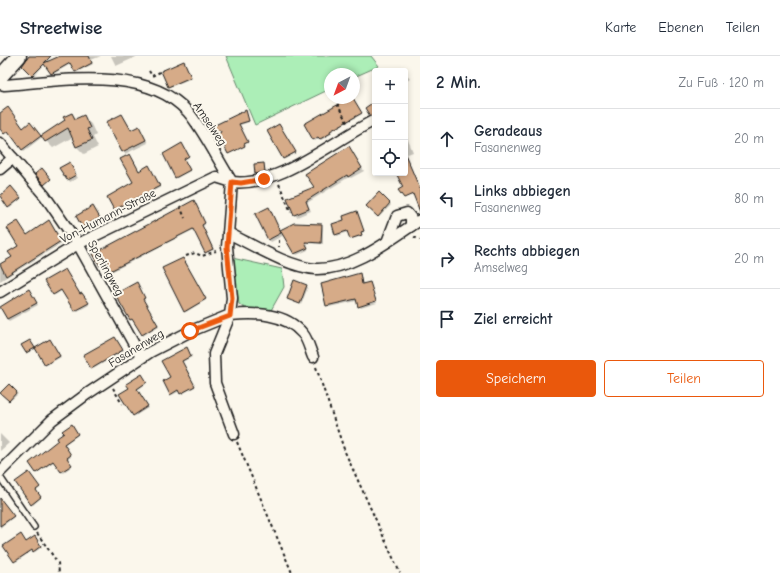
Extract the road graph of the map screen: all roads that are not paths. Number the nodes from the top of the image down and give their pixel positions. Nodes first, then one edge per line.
1 (19, 56) edge
2 (0, 77) edge
3 (0, 84) edge
4 (372, 122) edge
5 (0, 143) edge
6 (13, 158) junction
7 (0, 169) edge
8 (232, 182) junction
9 (420, 220) edge
10 (411, 226) junction
11 (228, 233) junction
12 (387, 242) junction
13 (78, 244) junction
14 (0, 292) edge
15 (230, 316) junction
16 (141, 357) junction
17 (313, 357) road end
18 (234, 434) road end
19 (0, 472) edge
20 (0, 477) edge
21 (34, 527) road end

1 - 2 street
3 - 8 street, Amselweg
4 - 8 street
5 - 6 street, Sperlingweg
6 - 7 street
6 - 13 street, Sperlingweg
8 - 11 street
8 - 13 street, Von-Humann-Straße
9 - 10 street
10 - 12 street
10 - 12 street
11 - 12 street
11 - 15 street
13 - 14 street, Von-Humann-Straße
13 - 16 street, Sperlingweg
15 - 16 street, Fasanenweg
15 - 17 street, Fasanenweg
15 - 18 street
16 - 19 street, Fasanenweg
20 - 21 lane

